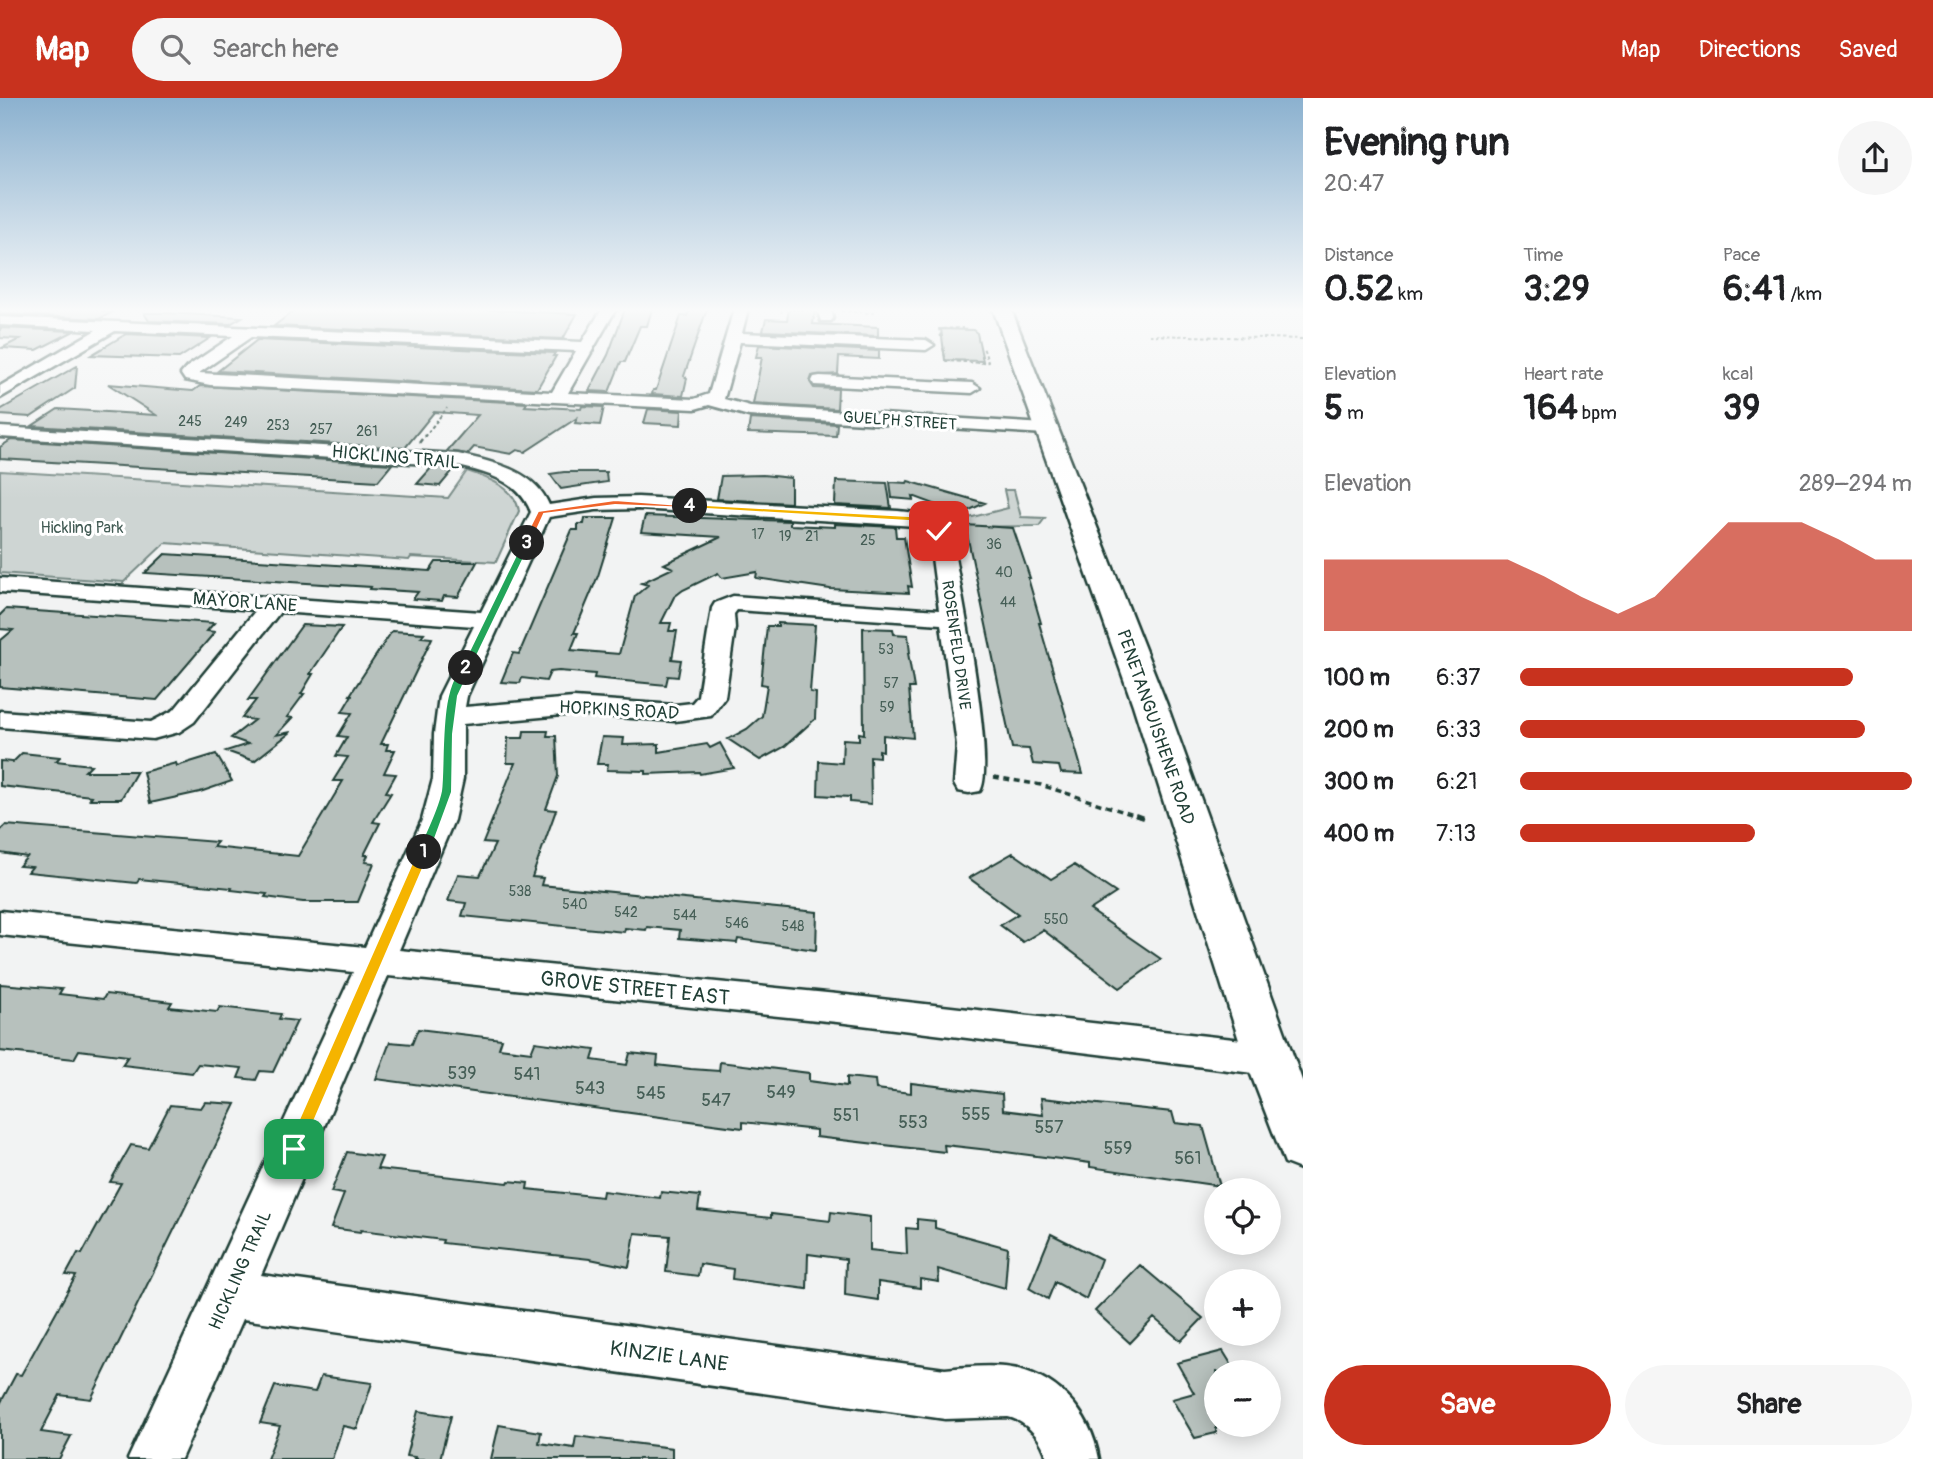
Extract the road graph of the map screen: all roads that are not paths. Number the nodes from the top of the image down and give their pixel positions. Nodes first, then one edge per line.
1 (35, 373) edge
2 (190, 373) edge
3 (571, 373) edge
4 (724, 373) edge
5 (1025, 373) edge
6 (820, 380) dead end
7 (860, 383) junction
8 (938, 386) junction
9 (972, 388) dead end
10 (0, 393) edge
11 (557, 397) junction
12 (713, 401) junction
13 (860, 416) junction
14 (952, 422) junction
15 (1046, 429) junction
16 (0, 432) edge
17 (998, 438) dead end
18 (541, 512) junction
19 (0, 585) edge
20 (274, 604) junction
21 (953, 618) junction
22 (489, 621) junction
23 (450, 717) junction
24 (0, 719) edge
25 (969, 778) road end
26 (0, 923) edge
27 (375, 963) junction
28 (1269, 1059) junction
29 (1303, 1147) edge
30 (230, 1294) junction
31 (154, 1459) edge
32 (1073, 1459) edge

1 - 10 street
2 - 11 street, GUELPH STREET
3 - 11 street
4 - 12 street
5 - 15 main road, PENETANGUISHENE ROAD
6 - 7 street
7 - 8 street
7 - 13 street
8 - 9 street
8 - 14 street
11 - 12 street, GUELPH STREET
12 - 13 street, GUELPH STREET
13 - 14 street, GUELPH STREET
14 - 15 street, GUELPH STREET
14 - 17 street
15 - 28 main road, PENETANGUISHENE ROAD
16 - 18 street, HICKLING TRAIL
18 - 21 street, ROSENFELD DRIVE
18 - 22 street, HICKLING TRAIL
19 - 20 street, MAYOR LANE
20 - 22 street, MAYOR LANE
20 - 24 street
21 - 23 street, HOPKINS ROAD
21 - 25 street, ROSENFELD DRIVE
22 - 23 street, HICKLING TRAIL
23 - 27 street, HICKLING TRAIL
26 - 27 street, GROVE STREET EAST
27 - 28 street, GROVE STREET EAST
27 - 30 street, HICKLING TRAIL
28 - 29 main road, PENETANGUISHENE ROAD
30 - 31 street, HICKLING TRAIL
30 - 32 street, KINZIE LANE

